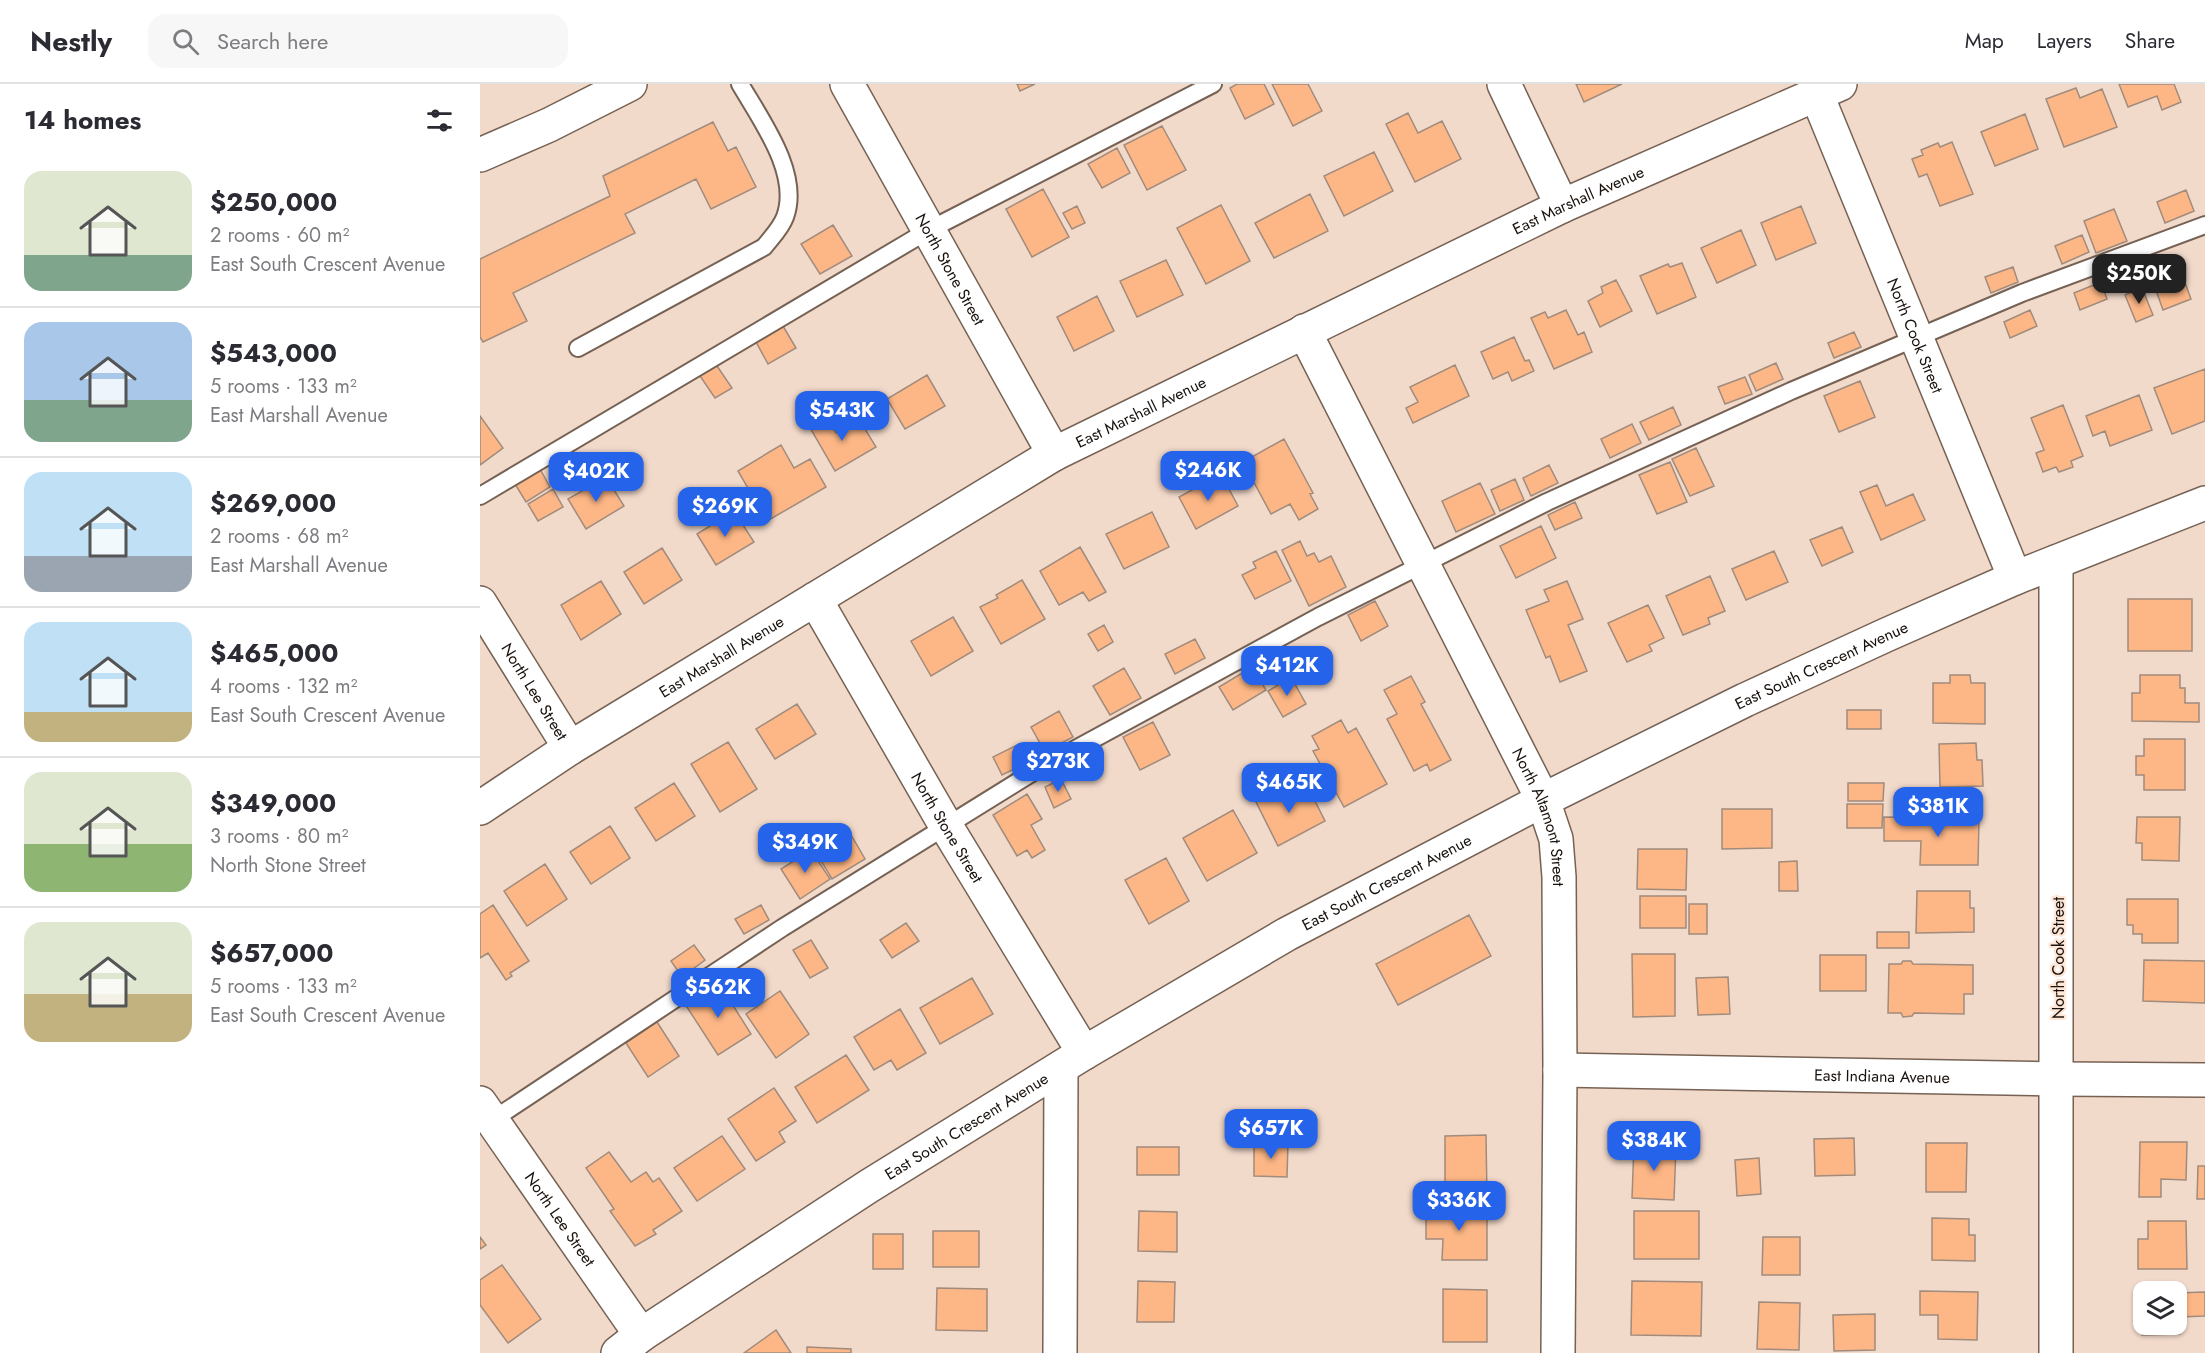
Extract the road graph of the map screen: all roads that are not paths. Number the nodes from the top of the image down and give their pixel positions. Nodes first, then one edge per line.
1 (630, 84) edge
2 (740, 84) edge
3 (847, 84) edge
4 (1213, 84) edge
5 (1504, 84) edge
6 (1828, 88) edge
7 (480, 155) edge
8 (1562, 206) junction
9 (2205, 225) edge
10 (928, 230) junction
11 (1305, 331) junction
12 (1917, 338) junction
13 (578, 348) dead end
14 (1054, 454) junction
15 (480, 496) edge
16 (2205, 503) edge
17 (2056, 562) junction
18 (1423, 565) junction
19 (2015, 578) junction
20 (815, 599) junction
21 (480, 603) edge
22 (570, 748) junction
23 (1543, 800) junction
24 (480, 808) edge
25 (946, 826) junction
26 (1073, 1060) junction
27 (1560, 1070) junction
28 (2058, 1079) junction
29 (2205, 1080) edge
30 (484, 1117) edge
31 (629, 1344) edge
32 (1060, 1353) edge
33 (1558, 1353) edge
34 (2056, 1353) edge

1 - 7 street
2 - 13 lane
3 - 10 street, North Stone Street
4 - 10 lane
5 - 8 street
6 - 8 street, East Marshall Avenue
6 - 12 street, North Cook Street
8 - 11 street, East Marshall Avenue
9 - 12 lane
10 - 14 street, North Stone Street
10 - 15 lane
11 - 14 street, East Marshall Avenue
11 - 18 street, North Altamont Street
12 - 18 lane
12 - 19 street, North Cook Street
14 - 20 street, East Marshall Avenue
16 - 17 street, East South Crescent Avenue
17 - 19 street, East South Crescent Avenue
17 - 28 street, North Cook Street
18 - 23 street, North Altamont Street
18 - 25 lane
19 - 23 street, East South Crescent Avenue
20 - 22 street, East Marshall Avenue
20 - 25 street, North Stone Street
21 - 22 street, North Lee Street
22 - 24 street, East Marshall Avenue
23 - 26 street, East South Crescent Avenue
23 - 27 street, North Altamont Street
25 - 26 street, North Stone Street
25 - 30 lane
26 - 31 street, East South Crescent Avenue
26 - 32 street
27 - 28 street, East Indiana Avenue
27 - 33 street, North Altamont Street
28 - 29 street, East Indiana Avenue
28 - 34 street, North Cook Street
30 - 31 street, North Lee Street

